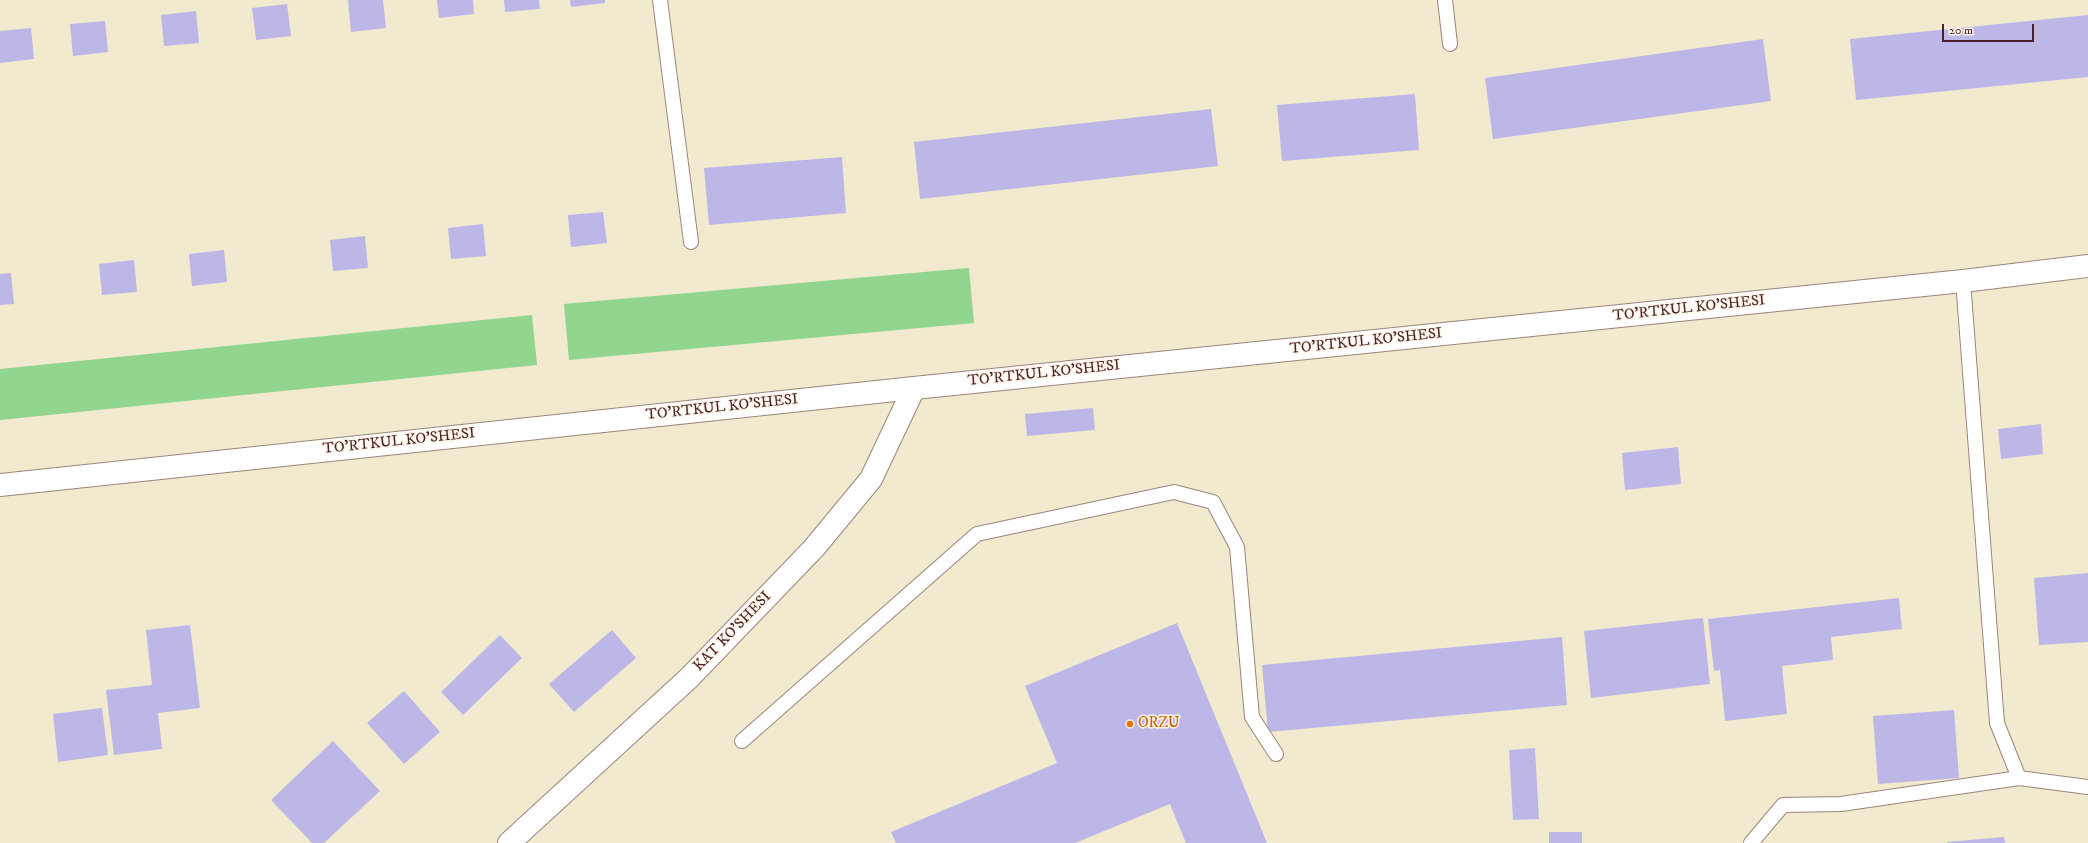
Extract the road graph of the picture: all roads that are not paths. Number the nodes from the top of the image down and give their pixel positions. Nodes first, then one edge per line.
1 (660, 0) edge
2 (1445, 0) edge
3 (1450, 44) dead end
4 (691, 242) dead end
5 (2088, 266) edge
6 (1963, 281) junction
7 (914, 388) junction
8 (0, 485) edge
9 (742, 741) dead end
10 (1276, 754) dead end
11 (2019, 778) junction
12 (2088, 787) edge
13 (509, 843) edge
14 (1751, 843) edge

1 - 4 lane
2 - 3 lane
5 - 6 main road, TO'RTKUL KO'SHESI
6 - 7 main road, TO'RTKUL KO'SHESI
6 - 11 lane
7 - 8 main road, TO'RTKUL KO'SHESI
7 - 13 main road, KAT KO'SHESI
9 - 10 lane
11 - 12 lane
11 - 14 lane

